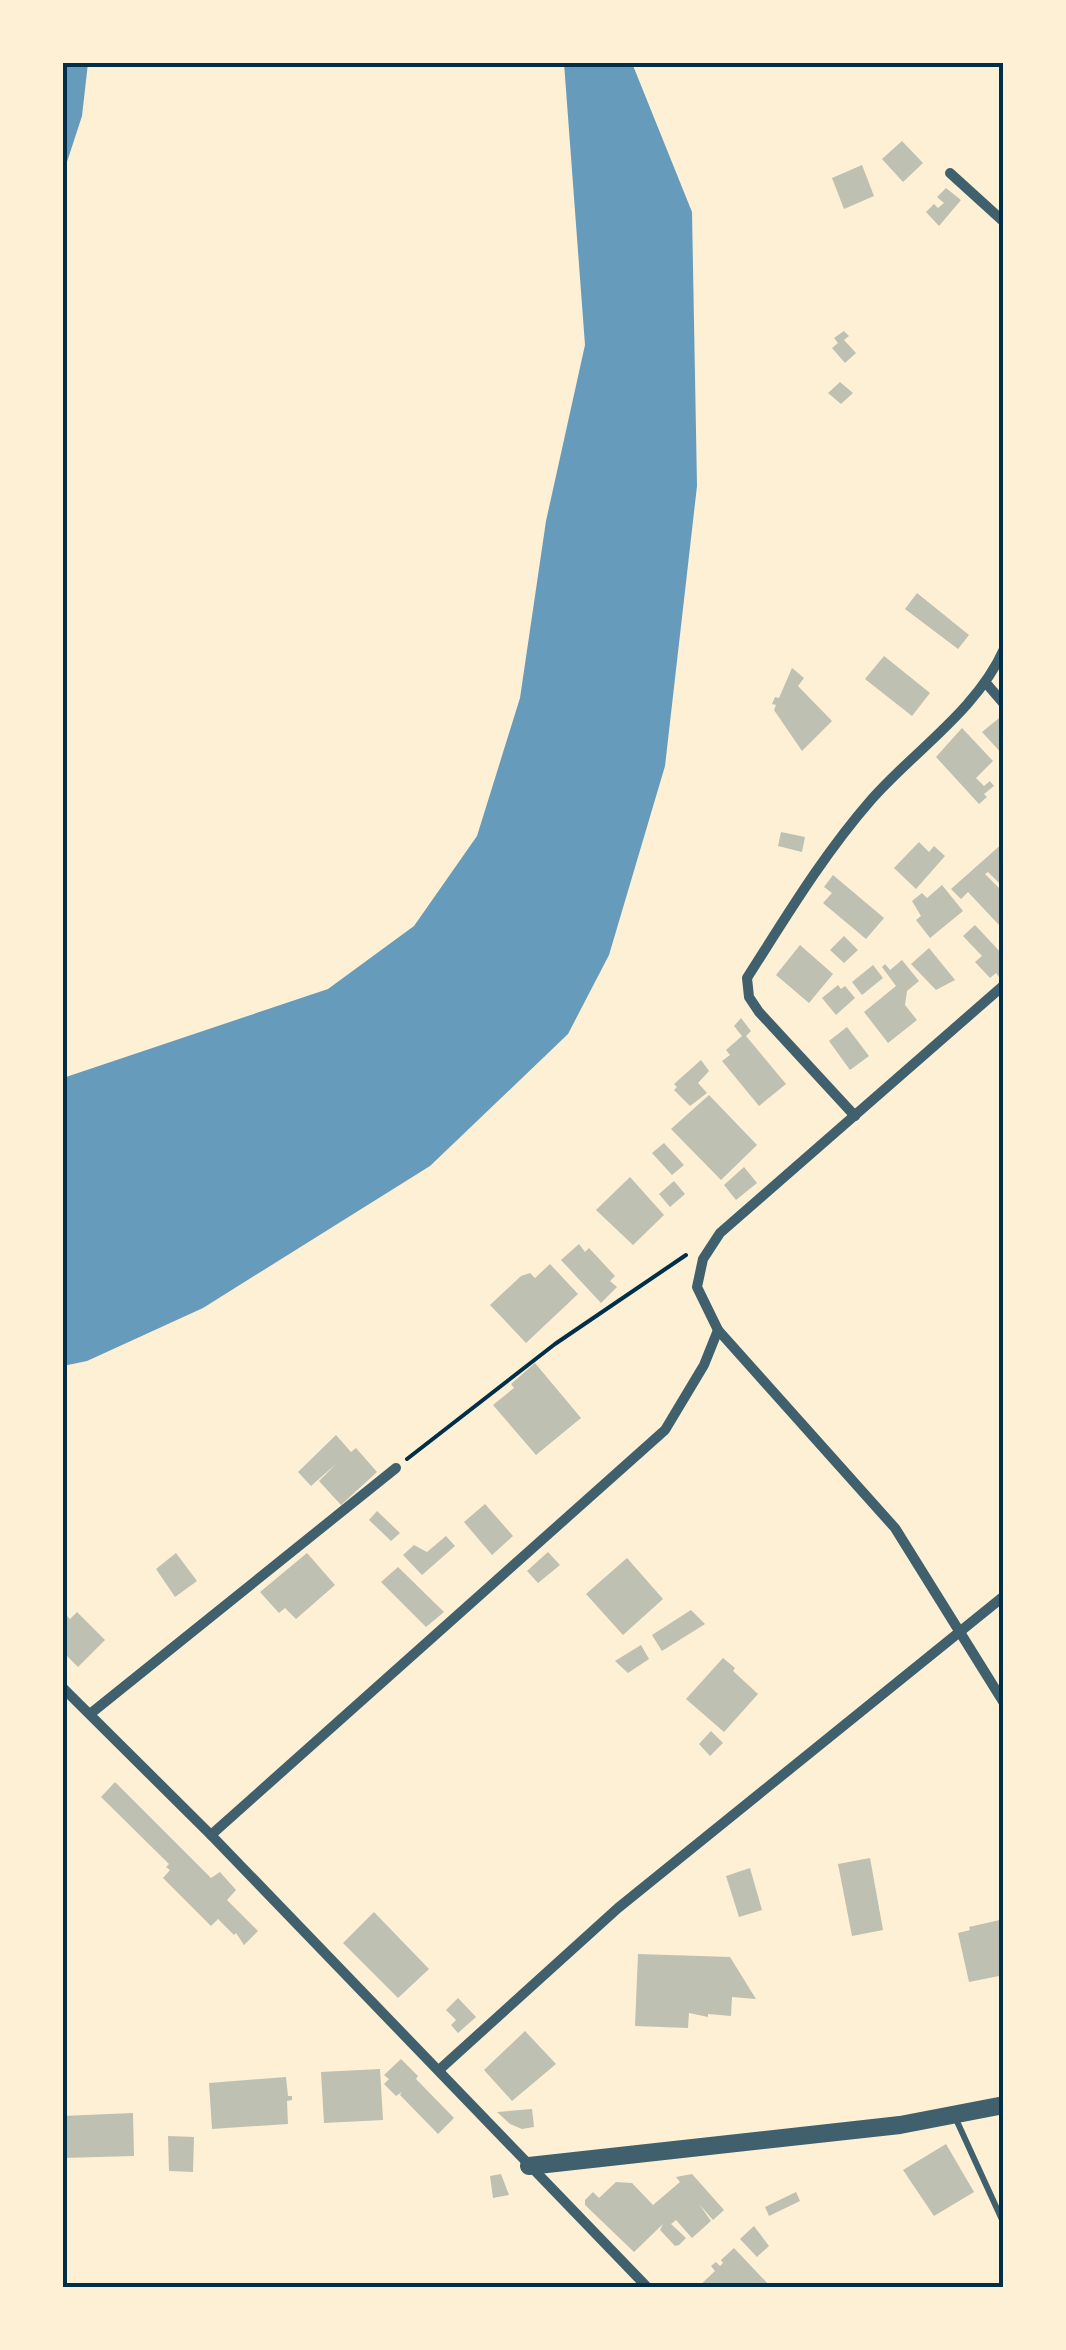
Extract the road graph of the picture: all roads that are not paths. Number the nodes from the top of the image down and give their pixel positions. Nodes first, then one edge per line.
1 (950, 174) dead end
2 (1004, 222) edge
3 (1004, 650) edge
4 (986, 682) junction
5 (1004, 704) edge
6 (1004, 985) edge
7 (855, 1116) junction
8 (718, 1330) junction
9 (396, 1468) road end
10 (1004, 1596) edge
11 (958, 1634) junction
12 (62, 1687) edge
13 (1004, 1704) edge
14 (90, 1714) junction
15 (211, 1835) junction
16 (439, 2070) junction
17 (1004, 2105) edge
18 (954, 2116) junction
19 (529, 2166) junction
20 (1004, 2224) edge
21 (648, 2288) edge

1 - 2 street
3 - 4 street
4 - 5 street
4 - 7 street
6 - 7 street
7 - 8 street
8 - 11 street
8 - 15 street
9 - 14 street
10 - 11 street
11 - 13 street
11 - 16 street
12 - 14 street
14 - 15 street
15 - 16 street
16 - 19 street
17 - 18 street
18 - 19 street
18 - 20 lane
19 - 21 street

